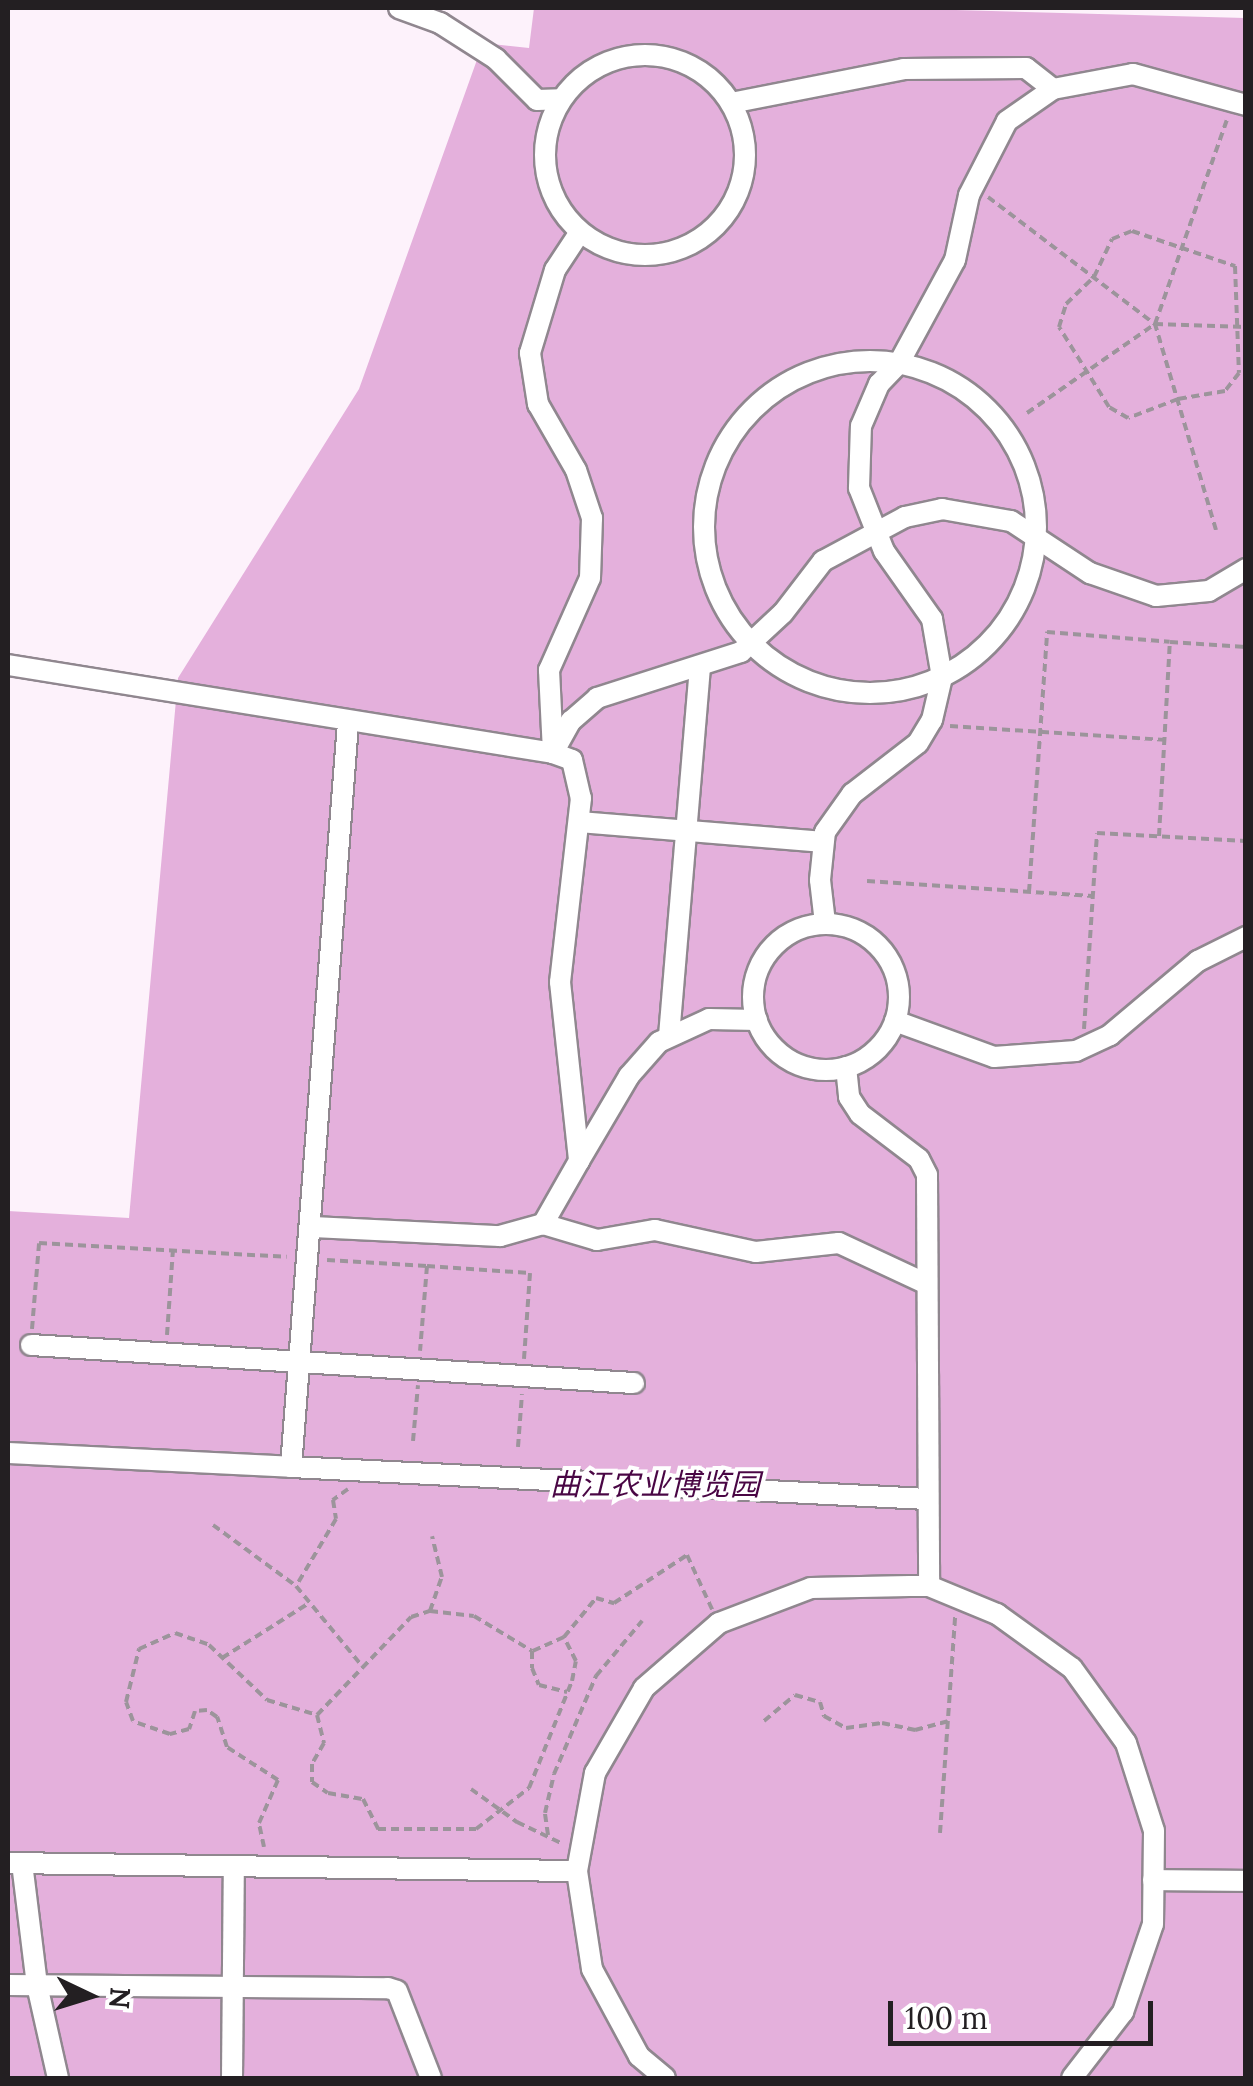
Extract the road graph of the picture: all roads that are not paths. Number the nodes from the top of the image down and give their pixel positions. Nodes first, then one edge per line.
1 (399, 8) edge
2 (1052, 90) junction
3 (561, 99) junction
4 (732, 103) junction
5 (1240, 103) edge
6 (580, 232) junction
7 (898, 363) junction
8 (873, 529) junction
9 (1038, 534) junction
10 (1246, 568) edge
11 (752, 644) junction
12 (8, 665) edge
13 (700, 669) junction
14 (942, 677) junction
15 (348, 722) junction
16 (554, 753) junction
17 (580, 822) junction
18 (687, 831) junction
19 (823, 842) junction
20 (825, 923) junction
21 (1246, 937) edge
22 (757, 1020) junction
23 (894, 1021) junction
24 (670, 1036) junction
25 (846, 1067) junction
26 (579, 1161) junction
27 (543, 1224) junction
28 (313, 1227) junction
29 (928, 1284) junction
30 (30, 1345) road end
31 (301, 1362) junction
32 (634, 1383) dead end
33 (8, 1452) edge
34 (291, 1467) junction
35 (928, 1499) junction
36 (929, 1586) junction
37 (578, 1862) junction
38 (15, 1863) edge
39 (234, 1866) junction
40 (1154, 1880) junction
41 (1246, 1882) edge
42 (8, 1985) edge
43 (38, 1986) junction
44 (232, 1986) junction
45 (58, 2078) edge
46 (232, 2078) edge
47 (431, 2078) edge
48 (665, 2078) edge
49 (1072, 2078) edge

1 - 3 street
2 - 4 street
2 - 5 street
2 - 7 street
3 - 4 street
3 - 6 street
4 - 6 street
6 - 16 street
7 - 8 street
7 - 9 street
7 - 11 street
8 - 9 street
8 - 11 street
8 - 14 street
9 - 10 street
9 - 14 street
11 - 13 street
11 - 14 street
12 - 15 street
13 - 16 street
13 - 18 street
14 - 19 street
15 - 16 street
15 - 28 street
16 - 17 street
17 - 18 street
17 - 26 street
18 - 19 street
18 - 24 street
19 - 20 street
20 - 22 street
20 - 23 street
21 - 23 street
22 - 24 street
22 - 25 street
23 - 25 street
24 - 26 street
25 - 29 street
26 - 27 street
27 - 28 street
27 - 29 street
28 - 31 street
29 - 35 street
30 - 31 street
31 - 32 street
31 - 34 street
33 - 34 street
34 - 35 street
35 - 36 street
36 - 37 street
36 - 40 street
37 - 39 street
37 - 48 street
38 - 39 street
38 - 43 street
39 - 44 street
40 - 41 street
40 - 49 street
42 - 43 street
43 - 44 street
43 - 45 street
44 - 46 street
44 - 47 street

